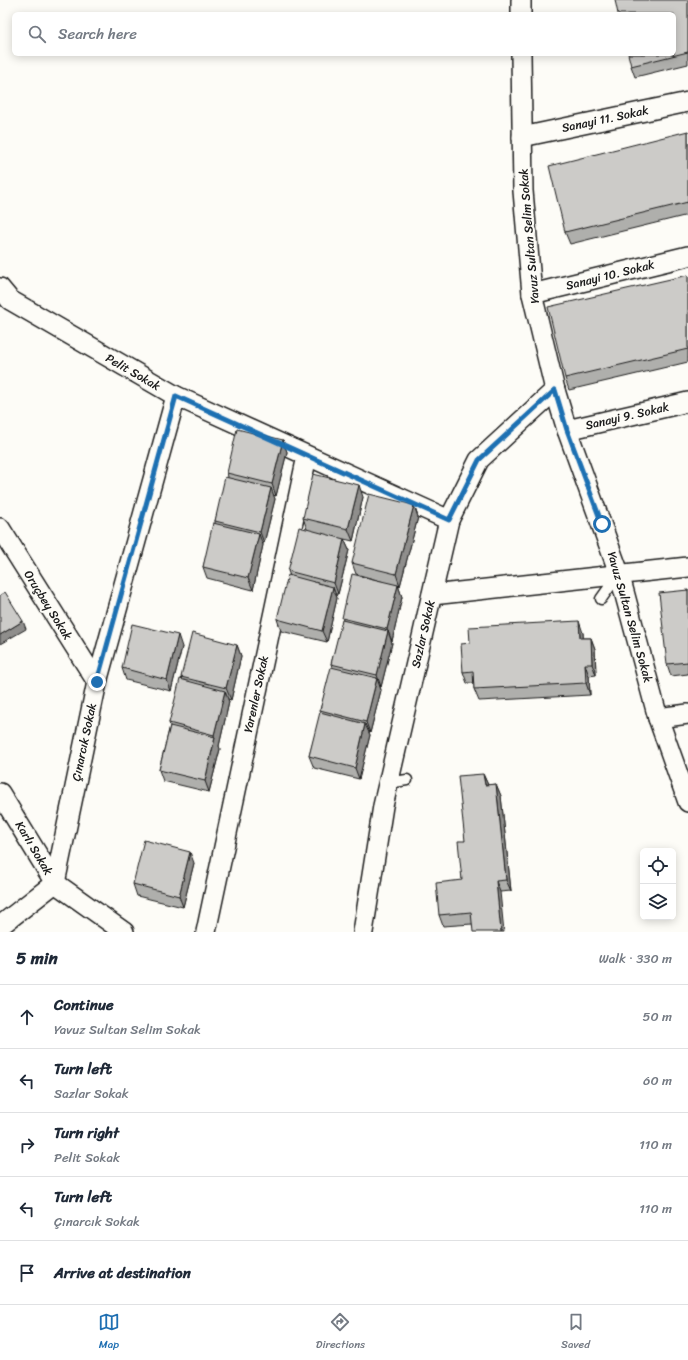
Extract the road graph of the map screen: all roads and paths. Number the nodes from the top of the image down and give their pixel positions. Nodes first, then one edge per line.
1 (521, 56) edge
2 (688, 102) edge
3 (522, 137) junction
4 (688, 256) edge
5 (0, 288) edge
6 (532, 294) junction
7 (555, 390) junction
8 (176, 396) junction
9 (688, 402) edge
10 (567, 430) junction
11 (307, 456) junction
12 (449, 520) junction
13 (0, 528) edge
14 (688, 567) edge
15 (619, 573) junction
16 (432, 595) junction
17 (601, 599) dead end
18 (97, 682) junction
19 (688, 714) edge
20 (658, 718) junction
21 (407, 780) dead end
22 (388, 783) junction
23 (0, 793) edge
24 (688, 802) edge
25 (55, 883) junction
26 (0, 926) edge
27 (367, 927) edge
28 (124, 932) edge
29 (206, 932) edge

1 - 3 street, Yavuz Sultan Selim Sokak
2 - 3 street, Sanayi 11. Sokak
3 - 6 street, Yavuz Sultan Selim Sokak
4 - 6 street, Sanayi 10. Sokak
5 - 8 street, Pelit Sokak
6 - 7 street, Yavuz Sultan Selim Sokak
7 - 10 street, Yavuz Sultan Selim Sokak
7 - 12 street, Sazlar Sokak
8 - 11 street, Pelit Sokak
8 - 18 street, Çınarcık Sokak
9 - 10 street, Sanayi 9. Sokak
10 - 15 street, Yavuz Sultan Selim Sokak
11 - 12 street, Pelit Sokak
11 - 29 street, Yarenler Sokak
12 - 16 street, Sazlar Sokak
13 - 18 street, Oruçbey Sokak
14 - 15 street
15 - 16 street
15 - 17 lane
15 - 20 street, Yavuz Sultan Selim Sokak
16 - 22 street, Sazlar Sokak
18 - 25 street, Çınarcık Sokak
19 - 20 street
20 - 24 street, Yavuz Sultan Selim Sokak
21 - 22 lane
22 - 27 street, Sazlar Sokak
23 - 25 street, Karlı Sokak
25 - 26 street
25 - 28 street

